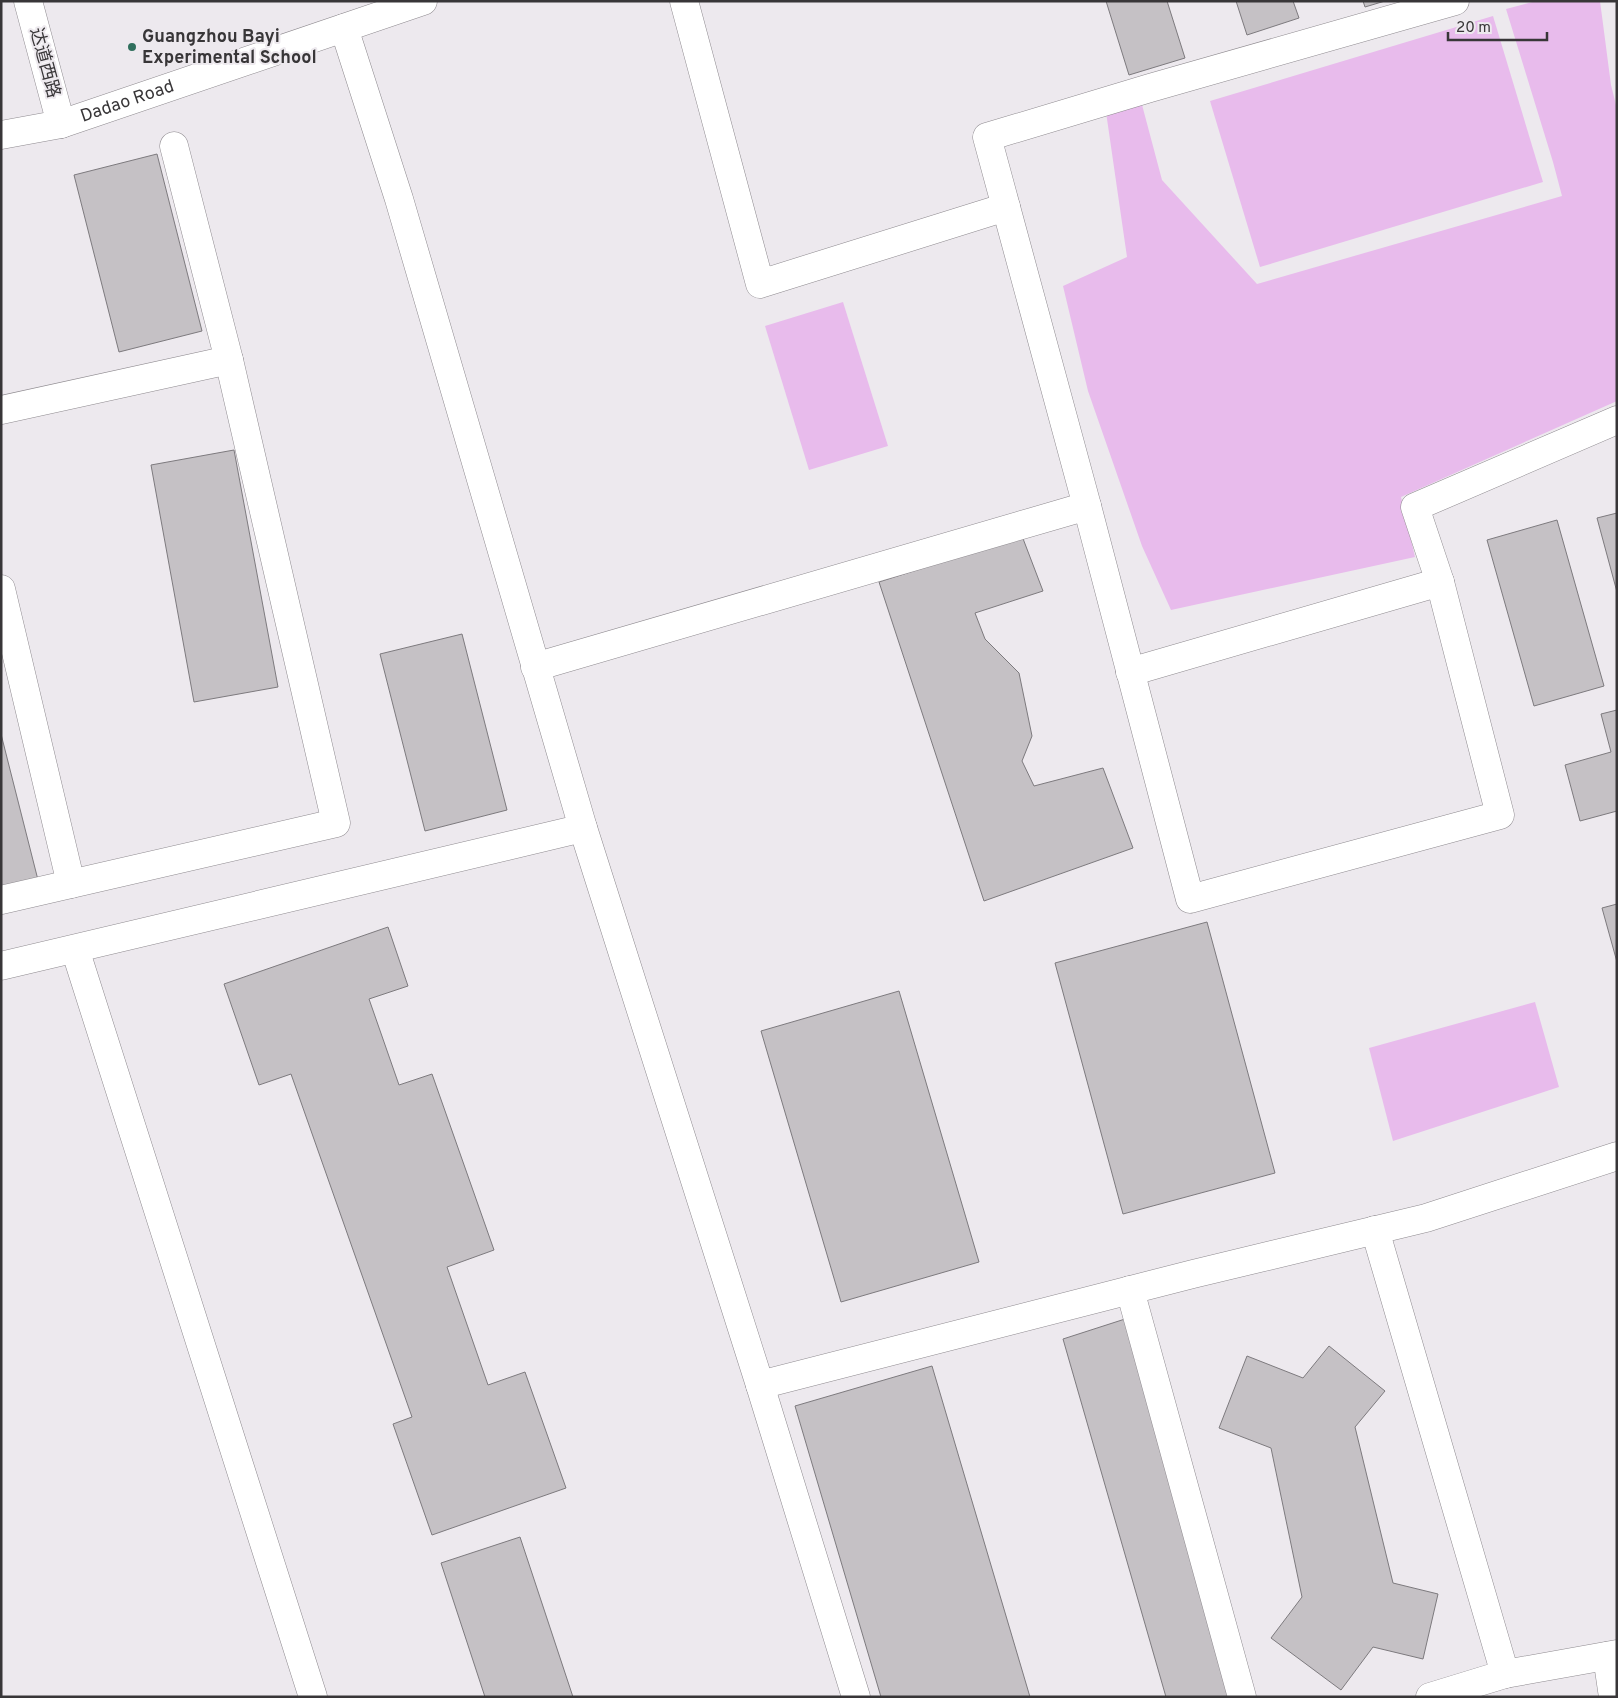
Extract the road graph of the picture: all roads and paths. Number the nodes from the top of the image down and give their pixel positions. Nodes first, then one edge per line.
1 (28, 1) edge
2 (423, 1) edge
3 (684, 1) edge
4 (1455, 1) edge
5 (344, 28) junction
6 (61, 124) junction
7 (1, 135) edge
8 (174, 146) dead end
9 (1006, 207) junction
10 (229, 360) junction
11 (1, 410) edge
12 (1617, 420) edge
13 (1087, 506) junction
14 (1440, 582) junction
15 (1, 589) edge
16 (536, 667) junction
17 (1130, 672) junction
18 (583, 828) junction
19 (71, 884) junction
20 (1, 900) edge
21 (75, 949) junction
22 (1, 966) edge
23 (1617, 1156) edge
24 (1375, 1230) junction
25 (1130, 1290) junction
26 (760, 1385) junction
27 (1612, 1655) edge
28 (1505, 1674) junction
29 (307, 1695) edge
30 (856, 1697) edge
31 (1242, 1697) edge
32 (1430, 1697) edge
33 (1612, 1697) edge

1 - 6 street, 达道西路
2 - 5 street, Dadao Road
3 - 9 street
4 - 9 street
5 - 6 street, Dadao Road
5 - 16 street
6 - 7 street, Dadao Road
8 - 10 street
9 - 13 street
10 - 11 street
10 - 19 street
12 - 14 street
13 - 16 street
13 - 17 street
14 - 17 street
14 - 17 street
15 - 19 street
16 - 18 street
18 - 21 street
18 - 26 street
19 - 20 street
21 - 22 street
21 - 29 street
23 - 24 street
24 - 25 street
24 - 28 street
25 - 26 street
25 - 31 street
26 - 30 street
27 - 28 street
27 - 33 street
28 - 32 street

